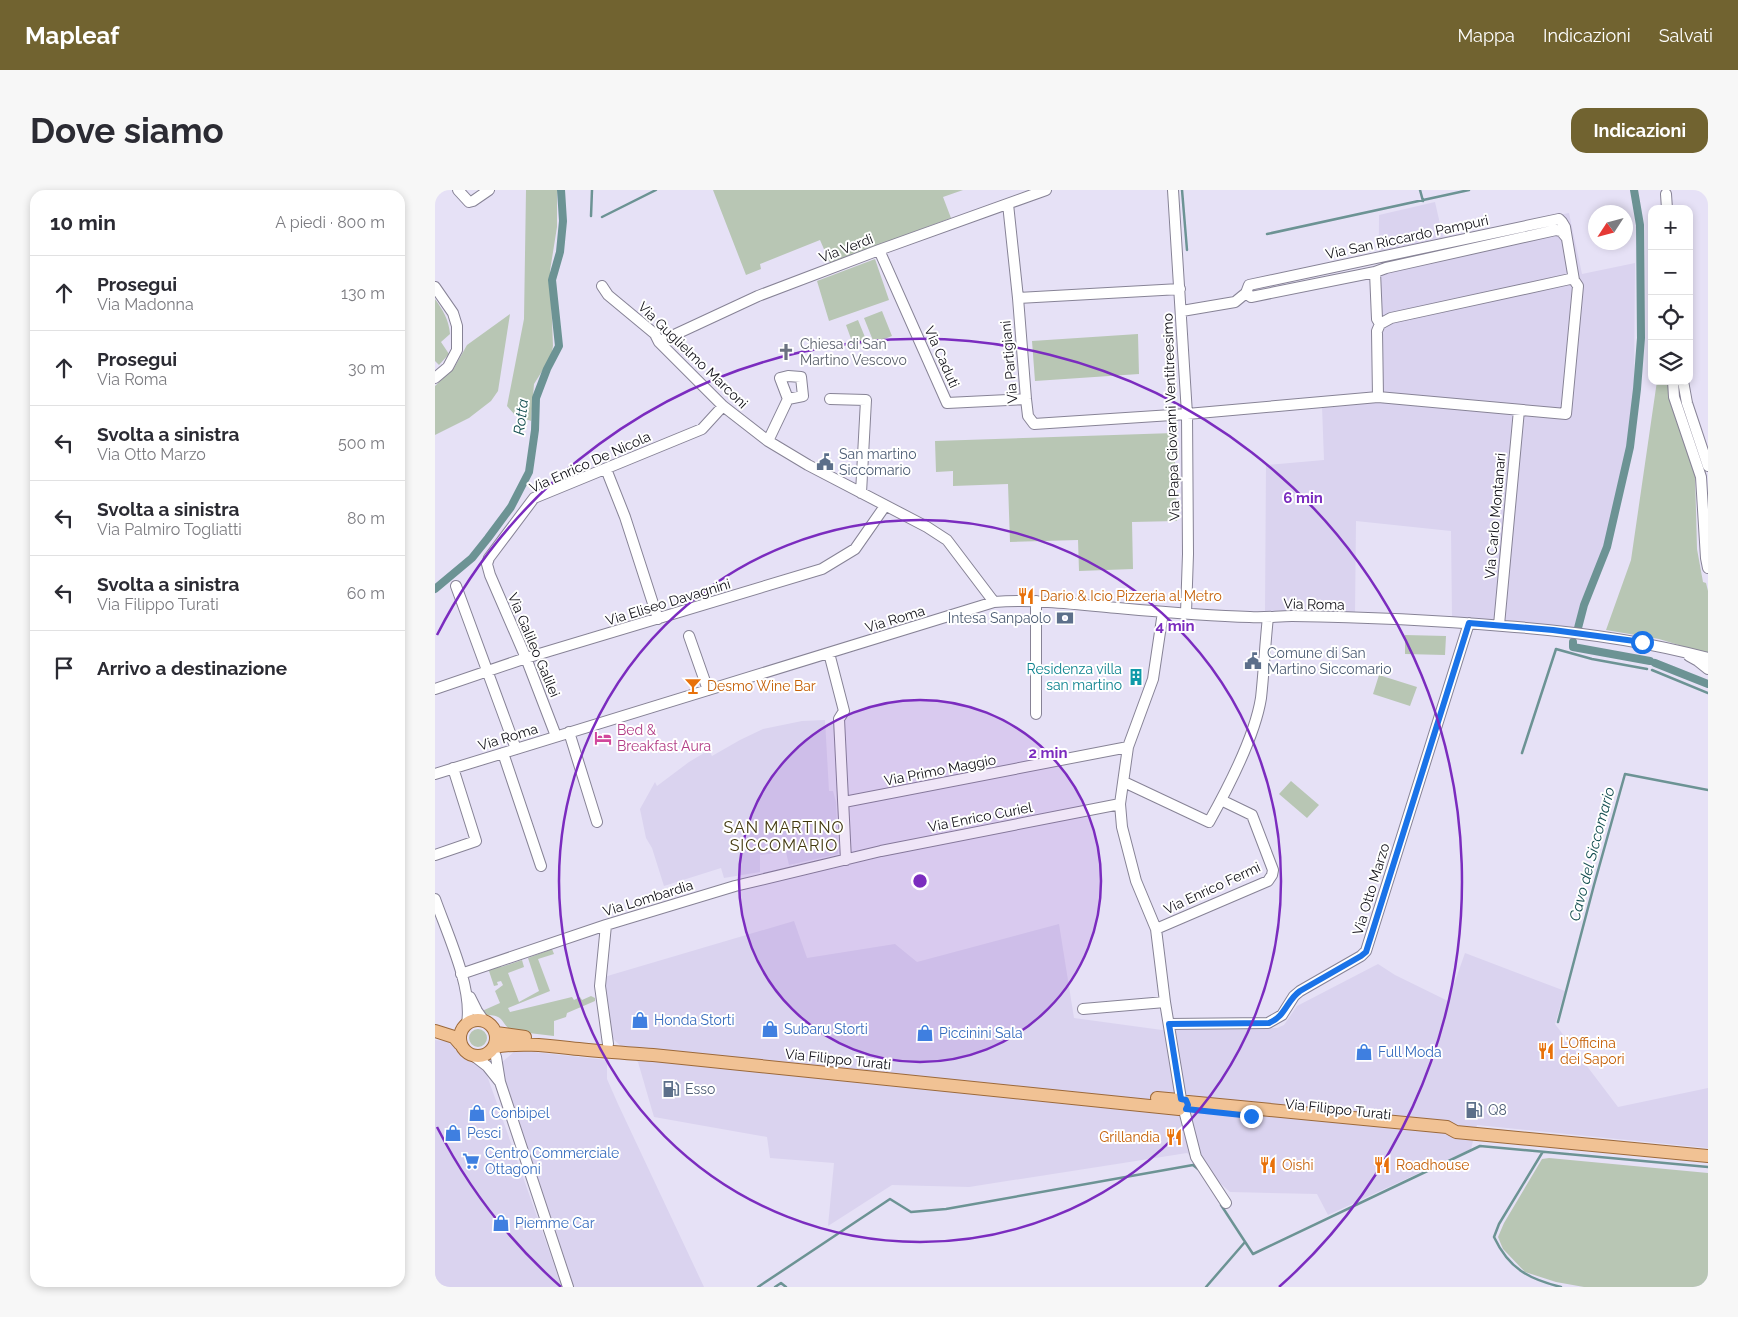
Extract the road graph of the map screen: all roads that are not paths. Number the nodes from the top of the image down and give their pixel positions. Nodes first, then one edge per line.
1 (458, 190) edge
2 (489, 190) edge
3 (1046, 190) edge
4 (1173, 190) edge
5 (1666, 194) dead end
6 (1008, 204) junction
7 (1667, 205) edge
8 (1566, 237) junction
9 (879, 250) junction
10 (1383, 257) junction
11 (1365, 260) junction
12 (1386, 268) junction
13 (1372, 273) junction
14 (1575, 280) junction
15 (602, 286) dead end
16 (435, 287) edge
17 (1179, 288) junction
18 (1246, 293) junction
19 (1018, 298) junction
20 (1182, 311) junction
21 (1380, 324) junction
22 (659, 342) junction
23 (435, 378) edge
24 (1673, 385) edge
25 (1684, 385) edge
26 (1378, 397) junction
27 (788, 399) dead end
28 (831, 399) dead end
29 (1026, 399) junction
30 (723, 406) junction
31 (1519, 410) junction
32 (1187, 414) junction
33 (769, 441) junction
34 (1708, 466) edge
35 (606, 469) junction
36 (861, 493) junction
37 (885, 506) junction
38 (487, 564) joint
39 (1708, 568) edge
40 (456, 586) dead end
41 (1036, 601) junction
42 (994, 602) junction
43 (1163, 612) junction
44 (1186, 613) junction
45 (1268, 617) junction
46 (658, 619) junction
47 (1469, 623) junction
48 (1499, 626) junction
49 (689, 636) dead end
50 (1675, 649) junction
51 (829, 653) junction
52 (526, 658) junction
53 (1708, 658) edge
54 (1708, 670) edge
55 (488, 672) junction
56 (435, 690) edge
57 (708, 690) junction
58 (1037, 714) dead end
59 (569, 732) junction
60 (556, 736) junction
61 (1128, 747) junction
62 (516, 749) junction
63 (503, 752) junction
64 (453, 768) junction
65 (435, 774) edge
66 (1124, 782) junction
67 (1221, 800) junction
68 (844, 802) junction
69 (1120, 804) junction
70 (597, 822) dead end
71 (435, 855) edge
72 (846, 860) junction
73 (541, 866) dead end
74 (435, 899) edge
75 (606, 925) junction
76 (1156, 929) junction
77 (461, 974) junction
78 (466, 989) junction
79 (1165, 1002) junction
80 (1083, 1009) dead end
81 (484, 1021) junction
82 (1169, 1024) junction
83 (465, 1025) junction
84 (435, 1031) edge
85 (496, 1033) junction
86 (460, 1044) junction
87 (608, 1044) junction
88 (493, 1048) junction
89 (474, 1056) junction
90 (500, 1082) junction
91 (1183, 1105) junction
92 (1708, 1156) edge
93 (1226, 1203) dead end
94 (568, 1287) edge

1 - 2 street
3 - 6 street, Via Verdi
4 - 17 street, Via Papa Giovanni Ventitreesimo
5 - 7 street
6 - 9 street, Via Verdi
6 - 19 street, Via Partigiani
8 - 10 street, Via San Riccardo Pampuri
8 - 12 street, Via San Riccardo Pampuri
8 - 14 street, Via San Riccardo Pampuri
9 - 22 street, Via Verdi
9 - 29 street, Via Caduti
10 - 11 street, Via San Riccardo Pampuri
10 - 12 street
11 - 13 street
11 - 18 street, Via San Riccardo Pampuri
12 - 13 street, Via San Riccardo Pampuri
13 - 18 street, Via San Riccardo Pampuri
13 - 21 street, Via San Riccardo Pampuri
14 - 21 street
14 - 31 street, Via San Riccardo Pampuri
15 - 22 street, Via Guglielmo Marconi
16 - 23 street
17 - 19 street
17 - 20 street, Via Papa Giovanni Ventitreesimo
18 - 20 street, Via San Riccardo Pampuri
19 - 29 street, Via Partigiani
20 - 32 street, Via Papa Giovanni Ventitreesimo
21 - 26 street, Via San Riccardo Pampuri
22 - 30 street, Via Guglielmo Marconi
24 - 39 street
25 - 34 street
26 - 31 street
26 - 32 street
27 - 33 street
28 - 36 street
29 - 32 street, Via Partigiani
30 - 33 street, Via Guglielmo Marconi
30 - 35 street, Via Enrico De Nicola
31 - 48 street, Via Carlo Montanari
32 - 44 street, Via Papa Giovanni Ventitreesimo
33 - 36 street, Via Guglielmo Marconi
35 - 38 street, Via Enrico De Nicola
35 - 46 street
36 - 37 street, Via Guglielmo Marconi
37 - 42 street, Via Guglielmo Marconi
37 - 46 street, Via Eliseo Davagnini
38 - 52 street, Via Galileo Galilei
40 - 55 street
41 - 42 street, Via Roma
41 - 43 street, Via Roma
41 - 58 street
42 - 51 street, Via Roma
43 - 44 street, Via Roma
43 - 61 street
44 - 45 street, Via Roma
45 - 47 street, Via Roma
45 - 67 street
46 - 52 street, Via Eliseo Davagnini
47 - 48 street, Via Roma
47 - 82 street, Via Otto Marzo
48 - 50 street, Via Roma
49 - 57 street
50 - 53 street
50 - 54 street
51 - 57 street, Via Roma
51 - 68 street
52 - 55 street, Via Eliseo Davagnini
52 - 60 street, Via Galileo Galilei
55 - 56 street, Via Eliseo Davagnini
55 - 62 street
57 - 59 street, Via Roma
59 - 60 street, Via Roma
59 - 70 street
60 - 62 street, Via Roma
61 - 66 street
61 - 68 street, Via Primo Maggio
62 - 63 street, Via Roma
63 - 64 street, Via Roma
63 - 73 street
64 - 65 street, Via Roma
64 - 71 street
66 - 67 street
66 - 69 street
67 - 76 street, Via Enrico Fermi
68 - 72 street
69 - 72 street, Via Enrico Curiel
69 - 76 street
72 - 75 street, Via Lombardia
74 - 77 street
75 - 77 street, Via Lombardia
75 - 87 street
76 - 79 street
77 - 78 street
78 - 81 street
78 - 83 street
79 - 80 street
79 - 82 street
81 - 83 main road
81 - 85 main road
82 - 91 street
83 - 84 main road
83 - 86 main road
84 - 86 main road
85 - 87 main road, Via Filippo Turati
85 - 88 main road
86 - 89 main road
87 - 91 main road, Via Filippo Turati
88 - 89 main road
88 - 90 street
88 - 91 main road, Via Filippo Turati
89 - 90 street
90 - 94 street
91 - 92 main road, Via Filippo Turati
91 - 93 street

